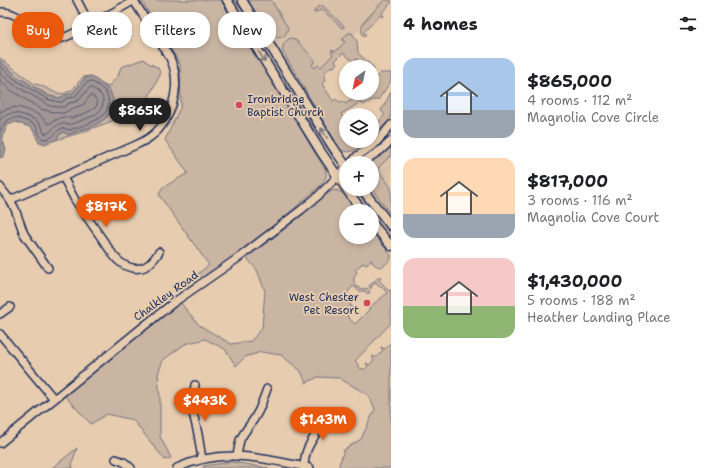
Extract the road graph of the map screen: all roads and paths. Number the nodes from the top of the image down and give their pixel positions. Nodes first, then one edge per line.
1 (77, 0) edge
2 (134, 0) edge
3 (227, 0) edge
4 (242, 0) edge
5 (0, 12) edge
6 (83, 12) edge
7 (114, 12) edge
8 (72, 35) edge
9 (391, 125) edge
10 (391, 141) edge
11 (339, 156) edge
12 (358, 156) edge
13 (372, 156) edge
14 (337, 176) junction
15 (63, 177) junction
16 (0, 187) edge
17 (367, 196) edge
18 (10, 200) junction
19 (357, 204) edge
20 (391, 226) edge
21 (379, 231) edge
22 (391, 246) edge
23 (159, 252) dead end
24 (48, 268) dead end
25 (10, 307) dead end
26 (0, 314) edge
27 (0, 334) edge
28 (195, 384) dead end
29 (267, 389) dead end
30 (54, 399) junction
31 (327, 412) dead end
32 (0, 443) edge
33 (237, 455) junction
34 (116, 459) dead end
35 (202, 459) junction
36 (307, 467) edge
37 (131, 468) edge
38 (177, 468) edge

1 - 6 street
2 - 7 street
2 - 15 street
3 -> 14 main road
11 -> 4 main road
5 - 8 street
9 - 12 street
10 - 13 street
14 - 19 main road
14 - 30 street, Chalkley Road
15 - 18 street
15 - 23 street
16 - 18 street
17 - 20 main road
18 - 24 street
21 - 22 main road
25 - 26 street
27 - 30 street
28 - 35 street
29 - 33 street
30 - 32 street, Chalkley Road
31 - 36 street
33 - 35 street
33 - 36 street
34 - 37 street
35 - 38 street

